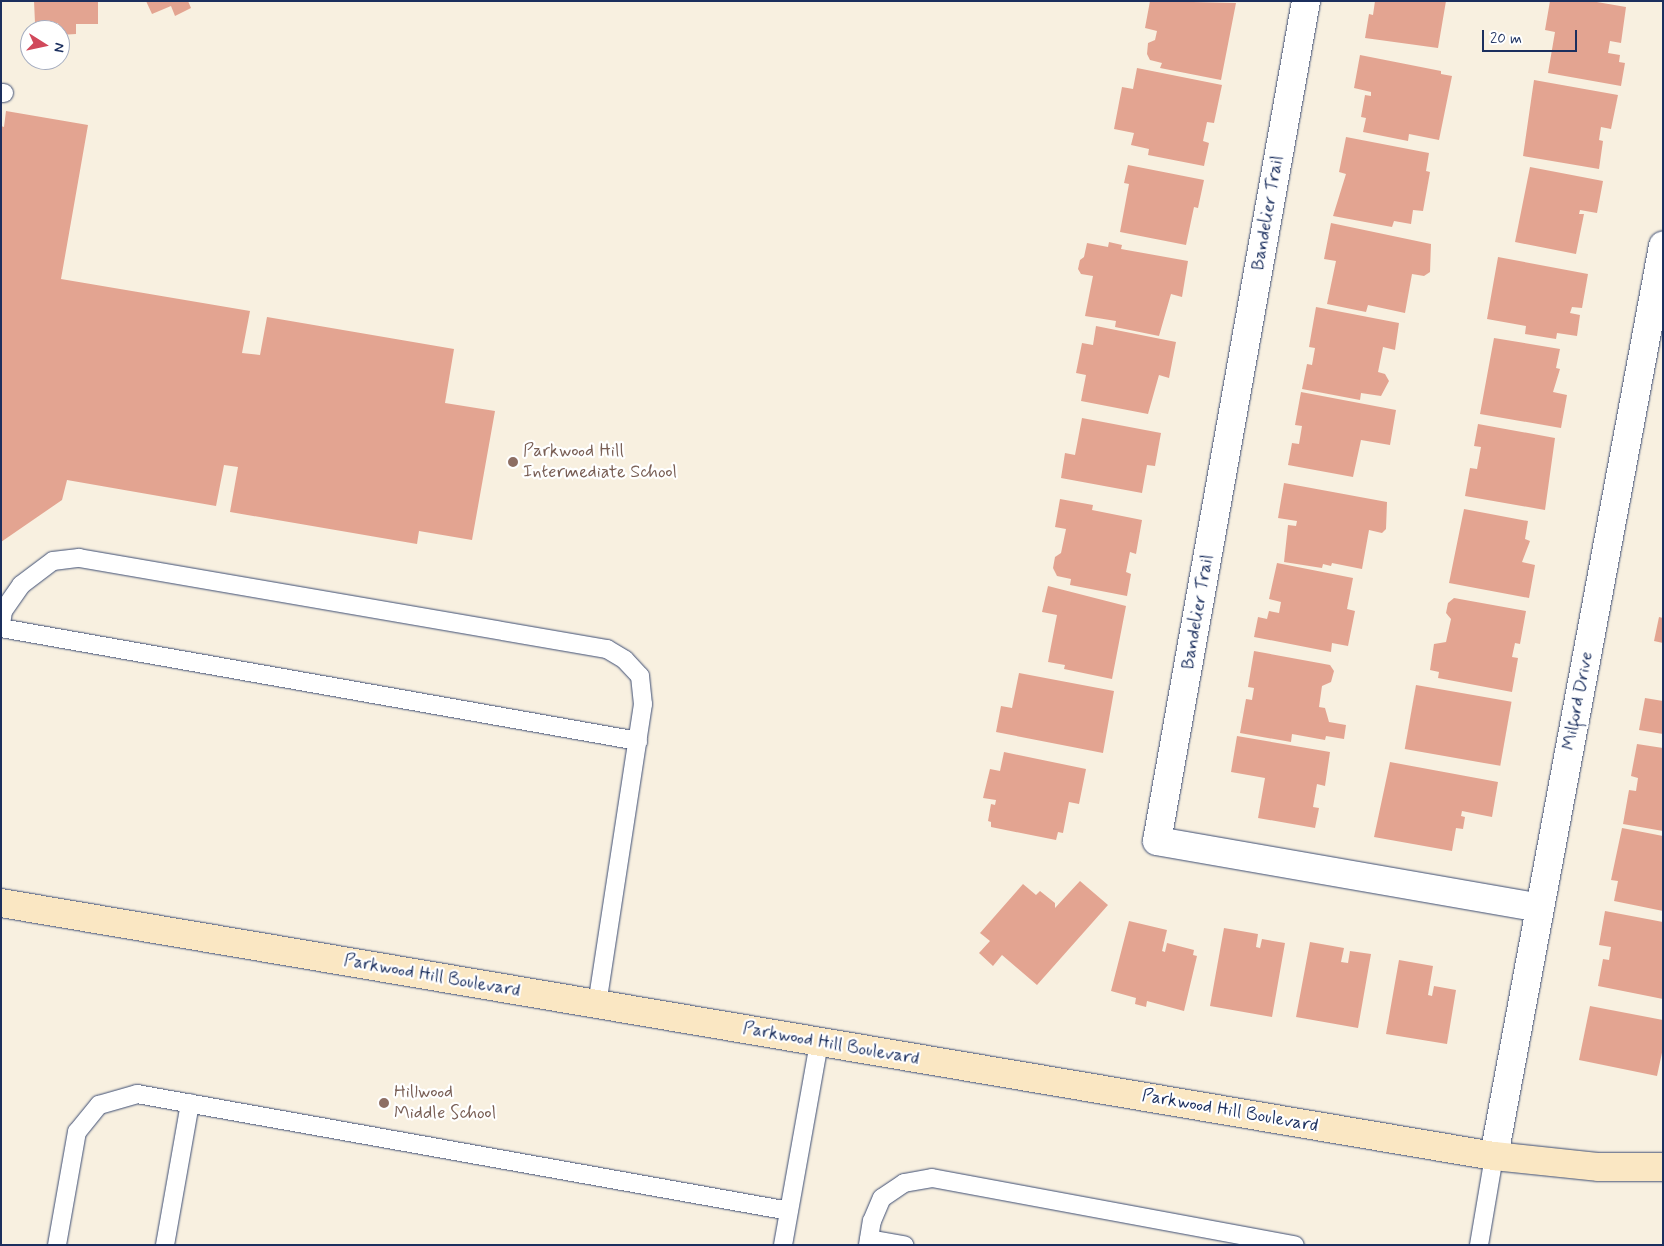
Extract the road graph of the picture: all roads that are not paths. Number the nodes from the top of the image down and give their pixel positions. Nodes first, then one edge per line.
1 (1306, 1) edge
2 (1663, 246) edge
3 (1, 627) edge
4 (638, 741) junction
5 (1, 903) edge
6 (1540, 908) junction
7 (596, 1004) junction
8 (819, 1042) junction
9 (190, 1103) junction
10 (1494, 1156) junction
11 (1663, 1167) edge
12 (789, 1211) junction
13 (869, 1242) edge
14 (57, 1245) edge
15 (165, 1245) edge
16 (783, 1245) edge
17 (904, 1245) edge
18 (1295, 1245) edge
19 (1479, 1245) edge

1 - 6 street, Bandelier Trail
2 - 6 street, Milford Drive
3 - 4 lane
3 - 4 lane
4 - 7 lane
5 - 7 street, Parkwood Hill Boulevard
6 - 10 street, Milford Drive
7 - 8 street, Parkwood Hill Boulevard
8 - 10 street, Parkwood Hill Boulevard
8 - 12 lane
9 - 12 lane
9 - 14 lane
9 - 15 lane
10 - 11 street, Parkwood Hill Boulevard
10 - 19 lane
12 - 16 lane
13 - 17 lane
13 - 18 lane

